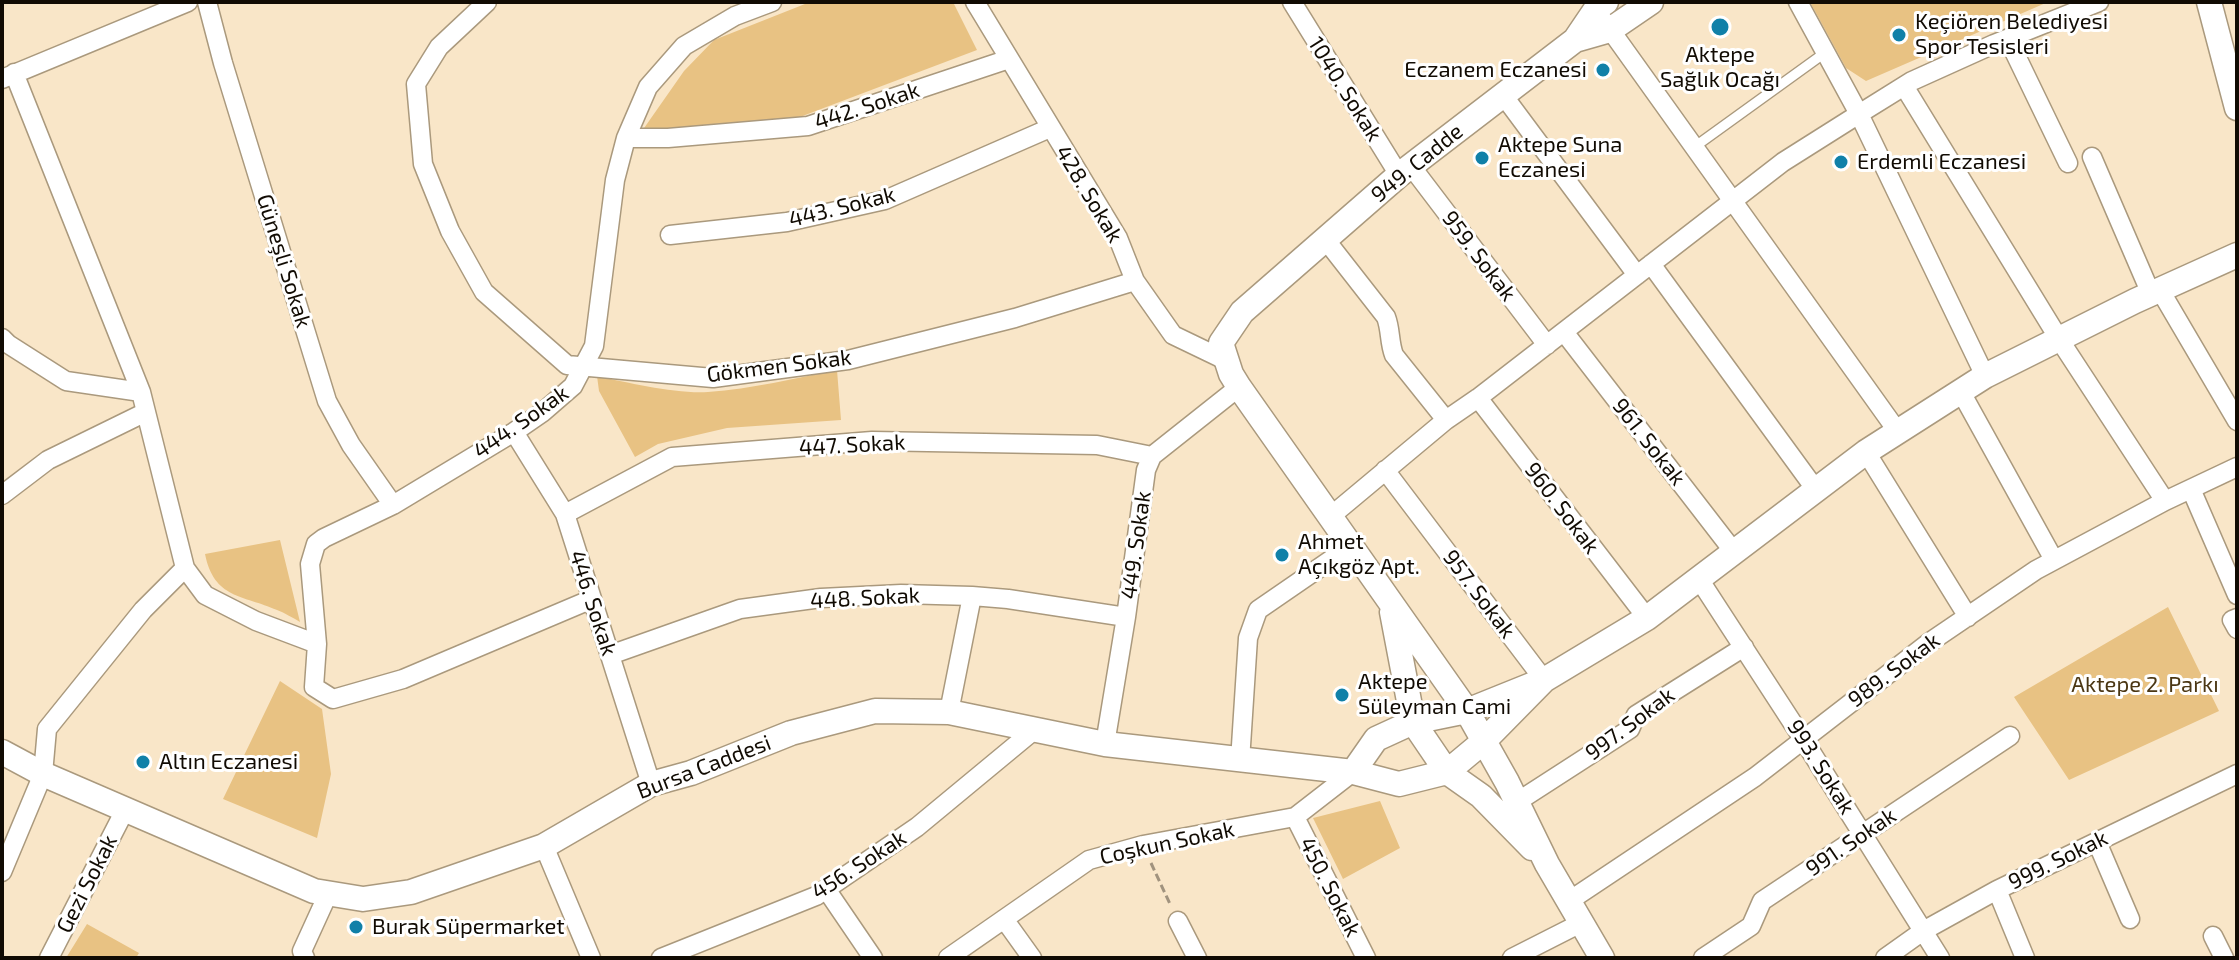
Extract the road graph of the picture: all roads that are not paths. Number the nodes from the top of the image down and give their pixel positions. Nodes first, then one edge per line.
1 (188, 2) edge
2 (207, 2) edge
3 (487, 2) edge
4 (772, 2) edge
5 (975, 2) edge
6 (1292, 2) edge
7 (1787, 2) edge
8 (1798, 2) edge
9 (2099, 2) edge
10 (2209, 2) edge
11 (1640, 5) edge
12 (1601, 18) edge
13 (2008, 39) junction
14 (1822, 55) junction
15 (1009, 59) junction
16 (8, 76) edge
17 (1904, 86) junction
18 (1503, 95) junction
19 (2237, 108) edge
20 (1855, 116) junction
21 (1050, 128) junction
22 (626, 138) junction
23 (1691, 150) junction
24 (2092, 157) dead end
25 (2068, 163) dead end
26 (1405, 170) junction
27 (1730, 203) junction
28 (670, 235) dead end
29 (1325, 239) junction
30 (2237, 255) edge
31 (1644, 270) junction
32 (1135, 281) junction
33 (2155, 292) junction
34 (1564, 332) junction
35 (2, 338) edge
36 (2059, 339) junction
37 (1547, 345) junction
38 (1227, 361) junction
39 (583, 368) junction
40 (1985, 376) junction
41 (1239, 387) junction
42 (141, 392) junction
43 (1961, 392) junction
44 (1478, 398) junction
45 (146, 412) junction
46 (1446, 420) junction
47 (2237, 421) edge
48 (514, 432) junction
49 (1898, 432) junction
50 (1866, 452) junction
51 (1152, 456) junction
52 (2237, 467) edge
53 (1385, 470) junction
54 (2191, 489) junction
55 (1816, 490) junction
56 (2, 495) edge
57 (2165, 501) junction
58 (393, 505) junction
59 (565, 514) junction
60 (1331, 516) junction
61 (1351, 546) junction
62 (1734, 552) junction
63 (2054, 560) junction
64 (185, 568) junction
65 (1699, 579) junction
66 (2237, 595) edge
67 (972, 596) junction
68 (592, 599) junction
69 (1391, 605) junction
70 (1126, 617) junction
71 (1968, 617) junction
72 (1647, 618) junction
73 (2237, 618) edge
74 (2237, 629) edge
75 (317, 644) junction
76 (1744, 647) junction
77 (610, 655) junction
78 (1544, 680) junction
79 (1467, 711) junction
80 (949, 712) junction
81 (1413, 722) junction
82 (1033, 731) junction
83 (2010, 736) dead end
84 (1803, 739) junction
85 (1483, 742) junction
86 (1105, 744) junction
87 (2, 752) edge
88 (1240, 761) junction
89 (1353, 772) junction
90 (1447, 772) junction
91 (43, 774) junction
92 (2237, 774) edge
93 (651, 784) junction
94 (1517, 802) junction
95 (125, 810) junction
96 (1295, 817) junction
97 (1863, 834) junction
98 (2097, 842) junction
99 (544, 846) junction
100 (1547, 864) junction
101 (2, 872) edge
102 (826, 889) junction
103 (1997, 890) junction
104 (328, 894) junction
105 (1569, 901) junction
106 (1004, 919) junction
107 (2130, 919) dead end
108 (1178, 921) road end
109 (1581, 923) junction
110 (1923, 931) junction
111 (2213, 936) dead end
112 (301, 956) edge
113 (49, 958) edge
114 (591, 958) edge
115 (661, 958) edge
116 (873, 958) edge
117 (948, 958) edge
118 (1032, 958) edge
119 (1197, 958) edge
120 (1366, 958) edge
121 (1512, 958) edge
122 (1602, 958) edge
123 (1703, 958) edge
124 (1885, 958) edge
125 (1940, 958) edge
126 (2025, 958) edge
127 (2224, 958) edge

1 - 16 street
2 - 58 street, Güneşli Sokak
3 - 39 street, Gökmen Sokak
4 - 22 street, 444. Sokak
5 - 15 street, 428. Sokak
6 - 26 street, 1040. Sokak
7 - 14 street
8 - 14 street
9 - 13 street
10 - 19 street
11 - 12 street, 949. Cadde
12 - 18 street, 949. Cadde
12 - 23 street
13 - 17 street
13 - 25 street
14 - 20 street
14 - 23 lane
15 - 21 street, 428. Sokak
15 - 22 street, 442. Sokak
16 - 42 street
17 - 20 street
17 - 36 street
18 - 26 street, 949. Cadde
18 - 31 street
20 - 27 street
20 - 40 street
21 - 28 street, 443. Sokak
21 - 32 street, 428. Sokak
22 - 39 street, 444. Sokak
23 - 27 street
24 - 33 street
26 - 29 street, 949. Cadde
26 - 37 street, 959. Sokak
27 - 31 street
27 - 49 street
29 - 38 street, 949. Cadde
29 - 46 street
30 - 33 street
31 - 34 street
31 - 55 street
32 - 38 street, 428. Sokak
32 - 39 street, Gökmen Sokak
33 - 36 street
33 - 47 street
34 - 37 street
34 - 62 street, 961. Sokak
35 - 42 street
36 - 40 street
36 - 57 street
37 - 44 street
38 - 41 street
39 - 48 street, 444. Sokak
40 - 43 street
41 - 51 street
41 - 60 street
42 - 45 street
43 - 49 street
43 - 63 street
44 - 46 street
44 - 72 street, 960. Sokak
45 - 56 street
45 - 64 street
46 - 53 street
48 - 58 street, 444. Sokak
48 - 59 street, 446. Sokak
49 - 50 street
50 - 55 street
50 - 71 street
51 - 59 street, 447. Sokak
51 - 70 street, 449. Sokak
52 - 54 street, 989. Sokak
53 - 60 street
53 - 78 street, 957. Sokak
54 - 57 street, 989. Sokak
54 - 66 street
55 - 62 street
57 - 63 street, 989. Sokak
58 - 75 street, 444. Sokak
59 - 68 street, 446. Sokak
60 - 61 street
61 - 69 street
61 - 88 street
62 - 65 street
63 - 71 street, 989. Sokak
64 - 75 street
64 - 91 street
65 - 72 street
65 - 76 street, 993. Sokak
67 - 70 street, 448. Sokak
67 - 77 street, 448. Sokak
67 - 80 street
68 - 75 street, 444. Sokak
68 - 77 street, 446. Sokak
69 - 79 street
69 - 81 street
70 - 86 street, 449. Sokak
71 - 84 street, 989. Sokak
72 - 78 street
73 - 74 street
76 - 84 street, 993. Sokak
76 - 94 street, 997. Sokak
77 - 93 street, 446. Sokak
78 - 79 street
78 - 85 street
79 - 81 street
79 - 85 street
80 - 82 street, Bursa Caddesi
80 - 93 street, Bursa Caddesi
81 - 89 street
81 - 90 street
82 - 86 street, Bursa Caddesi
82 - 102 street, 456. Sokak
83 - 97 street, 991. Sokak
84 - 97 street, 993. Sokak
84 - 105 street, 989. Sokak
85 - 90 street
85 - 94 street
86 - 88 street, Bursa Caddesi
87 - 91 street, Bursa Caddesi
88 - 89 street, Bursa Caddesi
89 - 90 street, Bursa Caddesi
89 - 96 street, Coşkun Sokak
90 - 100 street
91 - 95 street, Bursa Caddesi
91 - 101 street
92 - 98 street, 999. Sokak
93 - 99 street, Bursa Caddesi
94 - 100 street
95 - 104 street, Bursa Caddesi
95 - 113 street, Gezi Sokak
96 - 106 street, Coşkun Sokak
96 - 120 street, 450. Sokak
97 - 110 street, 993. Sokak
97 - 123 street, 991. Sokak
98 - 103 street, 999. Sokak
98 - 107 street
99 - 104 street, Bursa Caddesi
99 - 114 street
100 - 105 street
102 - 115 street, 456. Sokak
102 - 116 street
103 - 110 street, 999. Sokak
103 - 126 street
104 - 112 street
105 - 109 street
106 - 117 street, Coşkun Sokak
106 - 118 street
108 - 119 street
109 - 121 street
109 - 122 street
110 - 124 street, 999. Sokak
110 - 125 street, 993. Sokak
111 - 127 street

